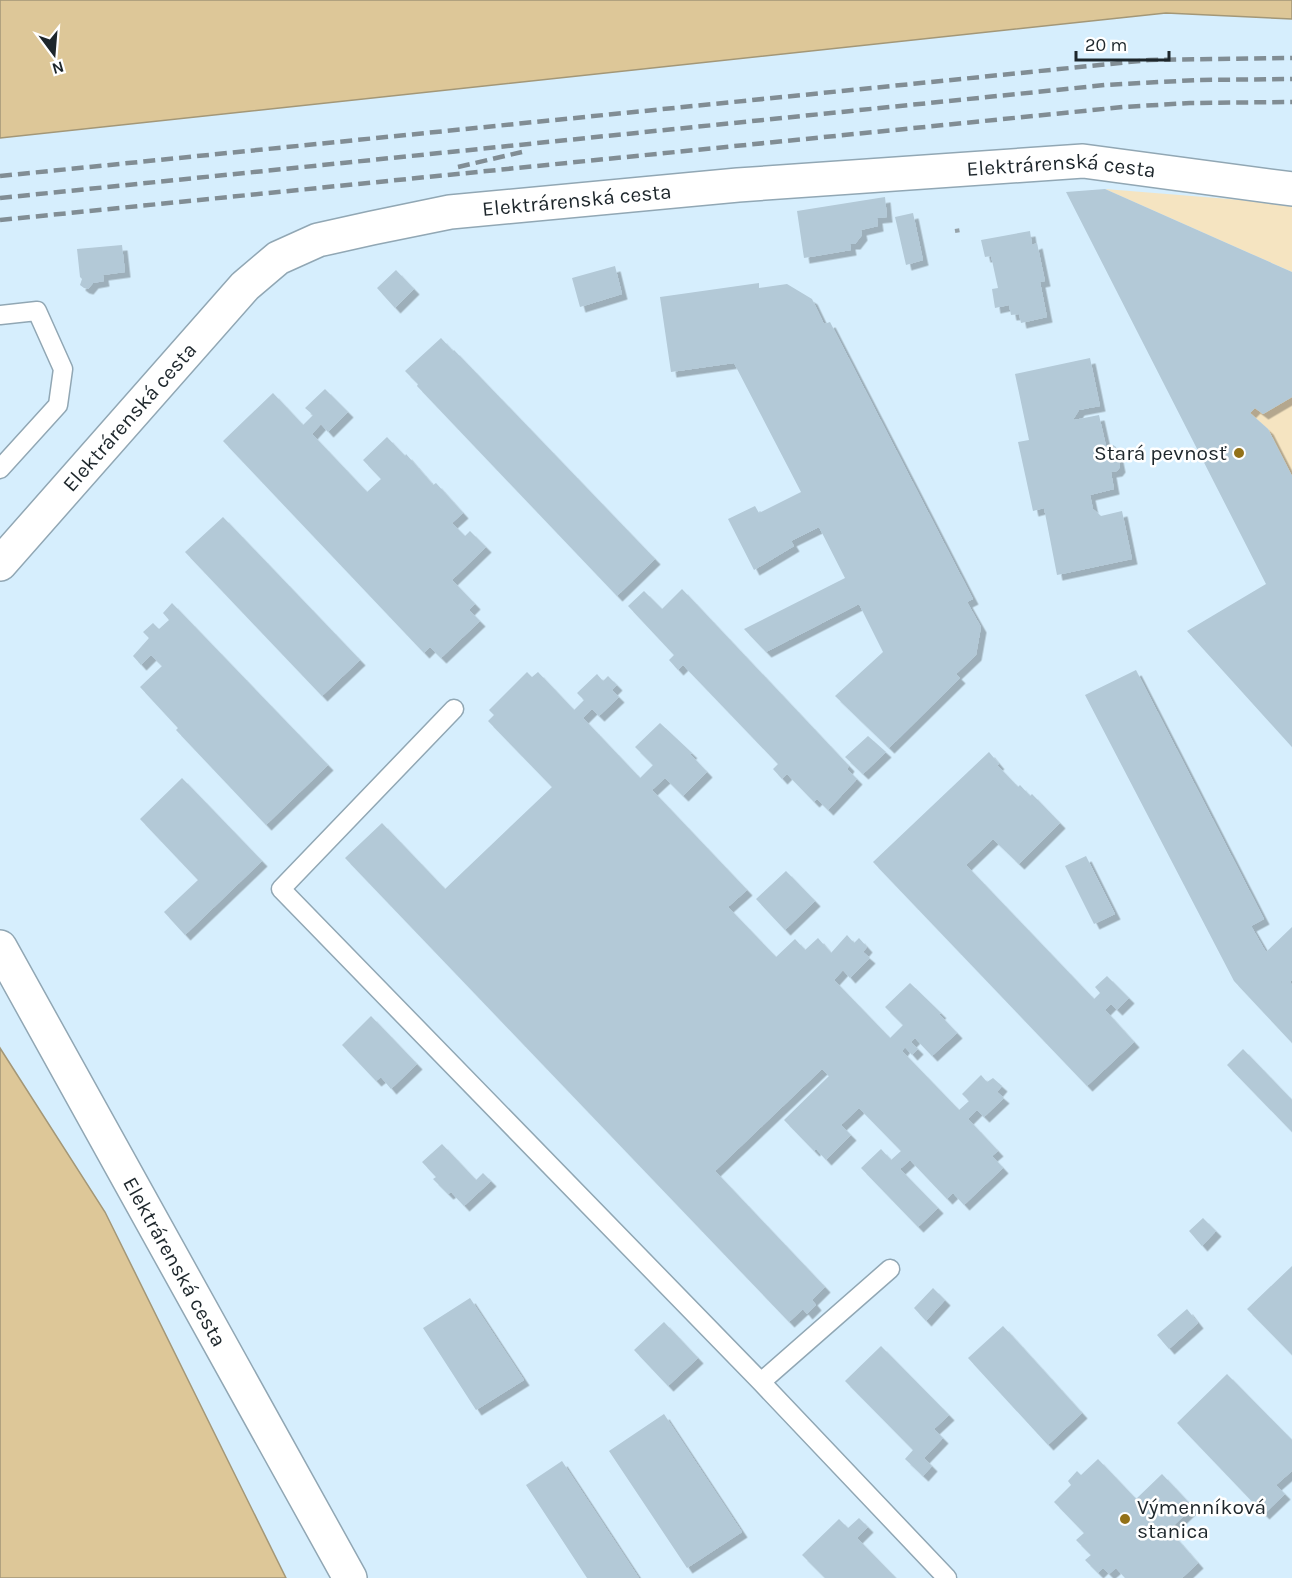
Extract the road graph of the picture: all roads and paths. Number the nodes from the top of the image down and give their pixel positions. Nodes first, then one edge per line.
1 (1292, 189) edge
2 (961, 230) dead end
3 (955, 231) dead end
4 (0, 315) edge
5 (0, 469) edge
6 (0, 564) edge
7 (454, 709) dead end
8 (0, 947) edge
9 (890, 1269) dead end
10 (761, 1382) junction
11 (350, 1578) edge
12 (947, 1578) edge

1 - 6 street, Elektrárenská cesta
2 - 3 path
4 - 5 lane
7 - 10 lane
8 - 11 street, Elektrárenská cesta
9 - 10 lane
10 - 12 lane

